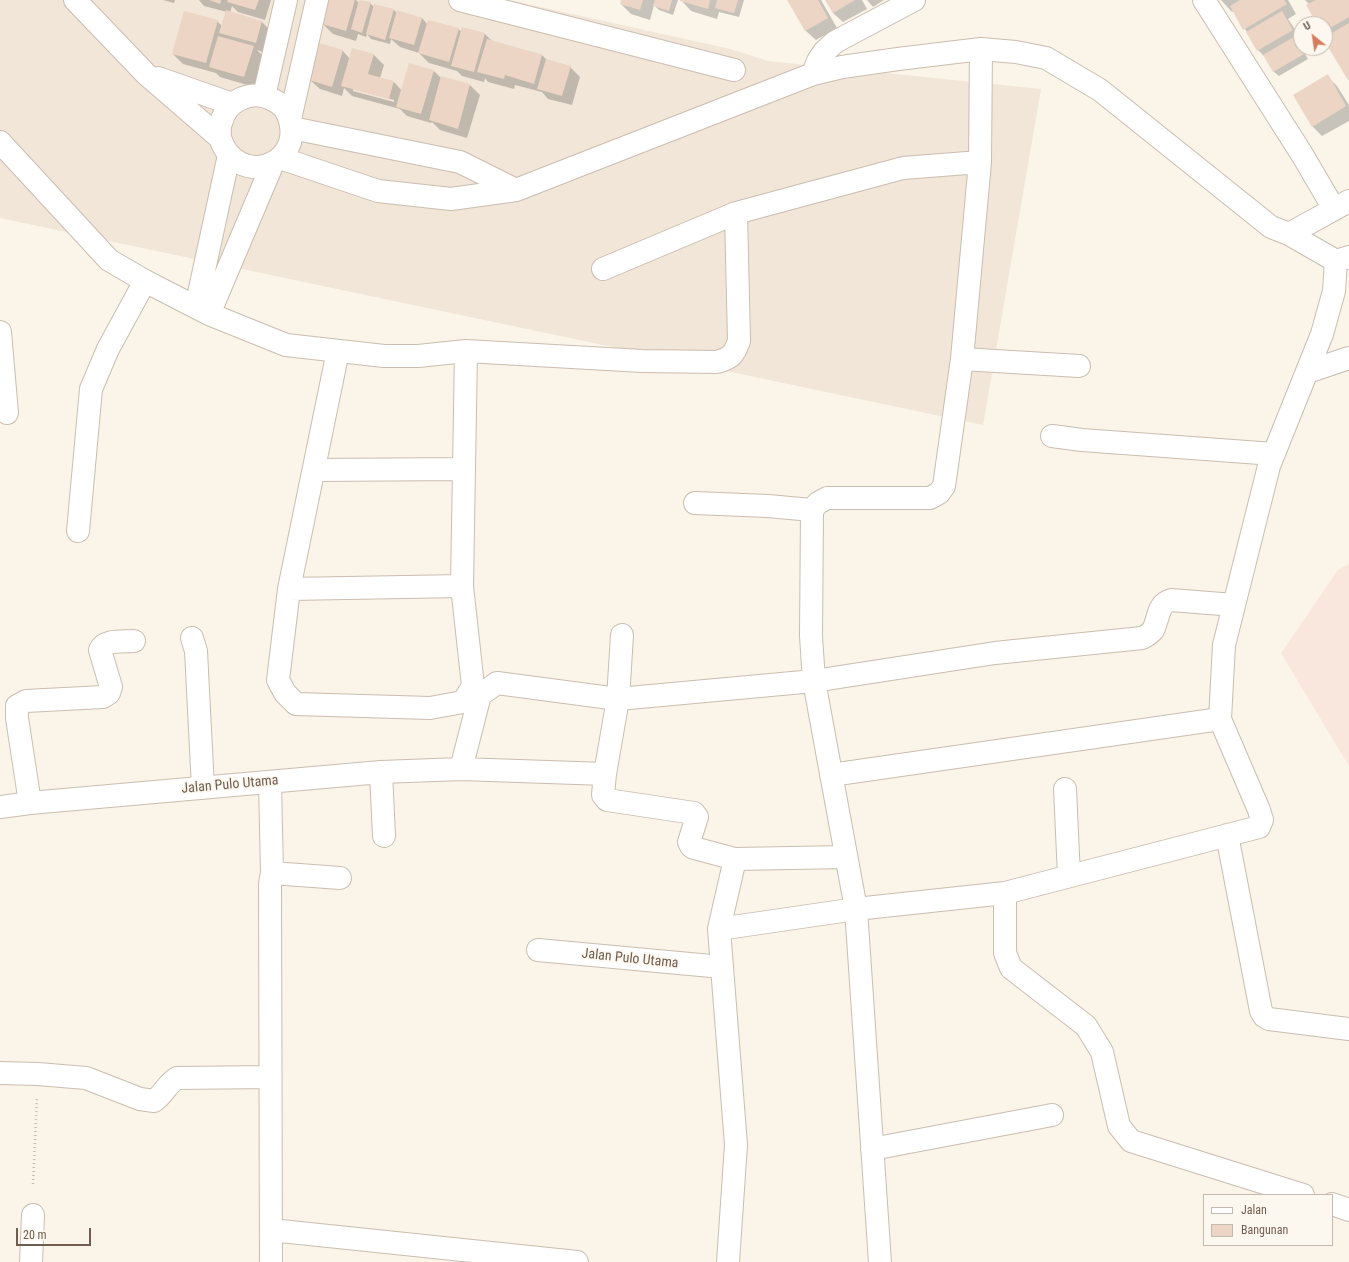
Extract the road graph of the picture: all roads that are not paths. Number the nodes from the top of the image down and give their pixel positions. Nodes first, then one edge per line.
1 (75, 0) edge
2 (286, 0) edge
3 (316, 0) edge
4 (460, 0) edge
5 (914, 0) edge
6 (1195, 0) edge
7 (1208, 7) edge
8 (981, 49) junction
9 (734, 70) dead end
10 (146, 74) junction
11 (813, 74) junction
12 (264, 96) junction
13 (232, 104) junction
14 (291, 123) junction
15 (0, 142) edge
16 (224, 146) junction
17 (276, 160) junction
18 (980, 162) junction
19 (516, 190) junction
20 (1342, 205) edge
21 (736, 213) junction
22 (1289, 234) junction
23 (1342, 259) edge
24 (603, 269) dead end
25 (146, 281) junction
26 (203, 310) junction
27 (0, 332) edge
28 (338, 351) junction
29 (466, 351) junction
30 (1349, 358) edge
31 (962, 359) junction
32 (1079, 366) dead end
33 (1307, 372) junction
34 (8, 414) dead end
35 (1052, 436) dead end
36 (1274, 454) junction
37 (464, 469) junction
38 (314, 470) junction
39 (695, 503) dead end
40 (812, 510) junction
41 (78, 531) dead end
42 (462, 586) junction
43 (289, 589) junction
44 (1234, 605) junction
45 (622, 635) dead end
46 (192, 638) dead end
47 (134, 641) dead end
48 (814, 681) junction
49 (618, 699) junction
50 (1220, 718) junction
51 (461, 769) junction
52 (381, 772) junction
53 (605, 774) junction
54 (831, 775) junction
55 (270, 782) junction
56 (203, 788) junction
57 (1066, 789) dead end
58 (30, 803) junction
59 (0, 807) edge
60 (1227, 835) junction
61 (384, 836) dead end
62 (846, 857) junction
63 (735, 859) junction
64 (272, 873) junction
65 (1069, 876) junction
66 (340, 878) dead end
67 (1005, 893) junction
68 (856, 909) junction
69 (719, 929) junction
70 (538, 950) dead end
71 (722, 968) junction
72 (1349, 1029) edge
73 (0, 1073) edge
74 (270, 1077) junction
75 (1052, 1115) dead end
76 (872, 1149) junction
77 (1300, 1194) edge
78 (1333, 1204) edge
79 (1349, 1210) edge
80 (33, 1214) dead end
81 (271, 1230) junction
82 (31, 1262) edge
83 (271, 1262) edge
84 (576, 1262) edge
85 (728, 1262) edge
86 (880, 1262) edge

1 - 10 street
2 - 12 street
3 - 14 street
4 - 9 street
5 - 11 street
6 - 7 street
7 - 20 street
8 - 11 street
8 - 18 street
8 - 22 street
10 - 13 street
10 - 16 street
11 - 19 street
12 - 13 street
12 - 14 street
13 - 16 street
14 - 17 street
14 - 19 street
15 - 25 street
16 - 17 street
16 - 26 street
17 - 19 street
17 - 26 street
18 - 21 street
18 - 31 street
20 - 22 street
21 - 24 street
21 - 29 street
22 - 23 street
23 - 33 street
25 - 26 street
25 - 41 street
26 - 28 street
27 - 34 street
28 - 29 street
28 - 38 street
29 - 37 street
30 - 33 street
31 - 32 street
31 - 40 street
33 - 36 street
35 - 36 street
36 - 44 street
37 - 38 street
37 - 42 street
38 - 43 street
39 - 40 street
40 - 48 street
42 - 43 street
42 - 43 street
44 - 48 street
44 - 50 street
45 - 49 street
46 - 56 street
47 - 58 street
48 - 49 street
48 - 54 street
49 - 51 street
49 - 53 street
50 - 54 street
50 - 60 street
51 - 52 street, Jalan Pulo Utama
51 - 53 street, Jalan Pulo Utama
52 - 55 street, Jalan Pulo Utama
52 - 61 street
53 - 63 street
54 - 62 street
55 - 56 street, Jalan Pulo Utama
55 - 64 street
56 - 58 street, Jalan Pulo Utama
57 - 65 street
58 - 59 street, Jalan Pulo Utama
60 - 65 street
60 - 72 street
62 - 63 street
62 - 68 street
63 - 69 street
64 - 66 street
64 - 74 street
65 - 67 street
67 - 68 street
67 - 77 street
68 - 69 street
68 - 76 street
69 - 71 street
70 - 71 street, Jalan Pulo Utama
71 - 85 street
73 - 74 street
74 - 81 street
75 - 76 street
76 - 86 street
78 - 79 street
80 - 82 street
81 - 83 street
81 - 84 street

